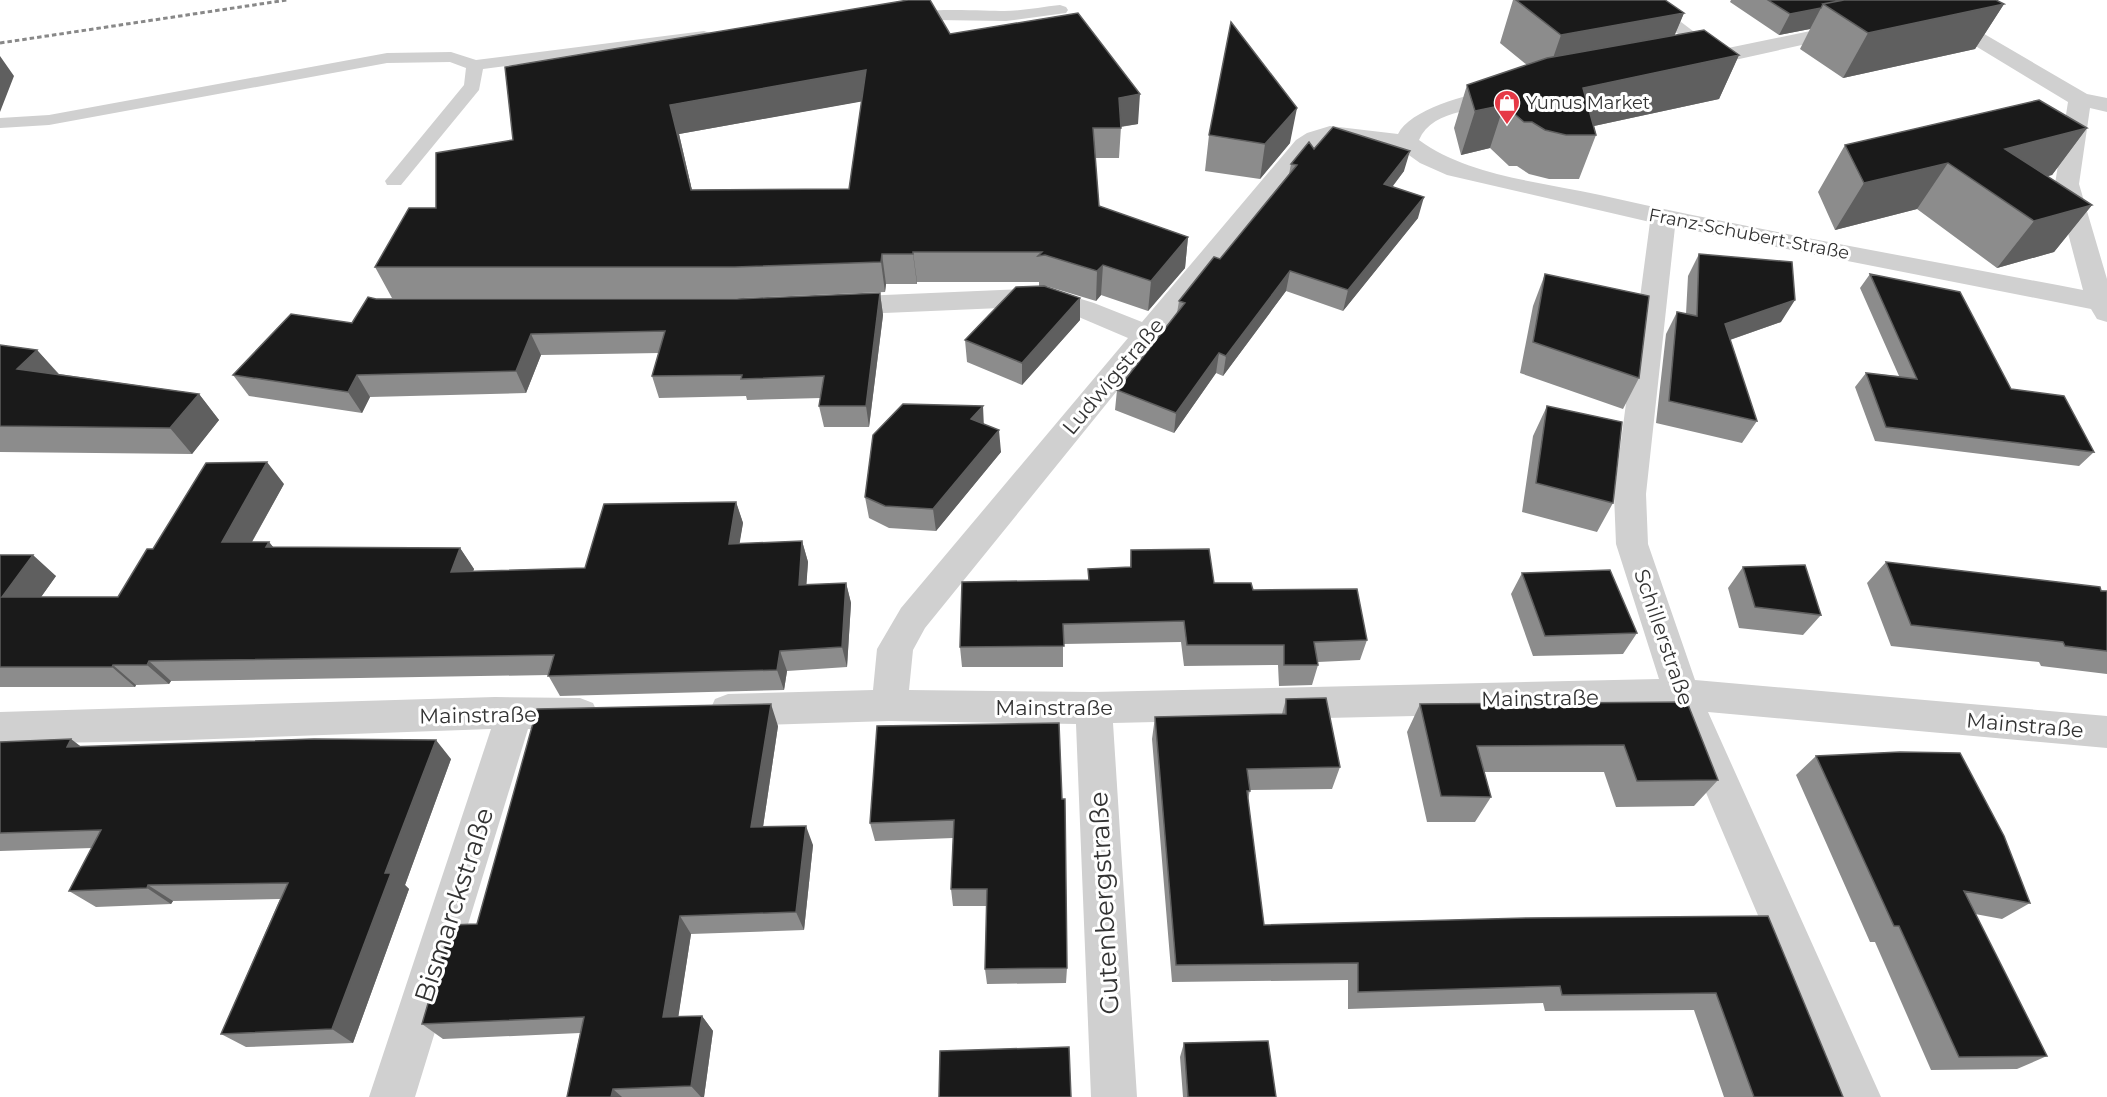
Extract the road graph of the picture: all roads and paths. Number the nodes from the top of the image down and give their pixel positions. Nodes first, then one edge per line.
1 (1642, 0) edge
2 (1963, 5) edge
3 (1060, 10) dead end
4 (890, 19) edge
5 (1872, 24) edge
6 (717, 35) edge
7 (1720, 57) junction
8 (475, 65) junction
9 (1677, 65) edge
10 (1528, 93) edge
11 (2080, 99) junction
12 (2107, 105) edge
13 (0, 123) edge
14 (1406, 142) junction
15 (394, 182) dead end
16 (1663, 218) junction
17 (812, 307) edge
18 (2104, 308) edge
19 (1147, 335) junction
20 (1682, 694) junction
21 (889, 705) junction
22 (1094, 708) junction
23 (700, 710) edge
24 (617, 712) edge
25 (515, 713) junction
26 (0, 728) edge
27 (2107, 732) edge
28 (392, 1097) edge
29 (1114, 1097) edge
30 (1858, 1097) edge

1 - 7 lane
2 - 11 street
3 - 4 lane
5 - 7 street
6 - 8 lane
7 - 9 street
8 - 13 lane
8 - 15 lane
10 - 14 street
11 - 12 street
11 - 18 street
14 - 16 street, Franz-Schubert-Straße
14 - 19 street, Ludwigstraße
16 - 18 street, Franz-Schubert-Straße
16 - 20 street, Schillerstraße
17 - 19 street
19 - 21 street, Ludwigstraße
20 - 22 street, Mainstraße
20 - 27 street, Mainstraße
20 - 30 street, Schillerstraße
21 - 22 street, Mainstraße
21 - 23 street, Mainstraße
22 - 29 street, Gutenbergstraße
24 - 25 street, Mainstraße
25 - 26 street, Mainstraße
25 - 28 street, Bismarckstraße

